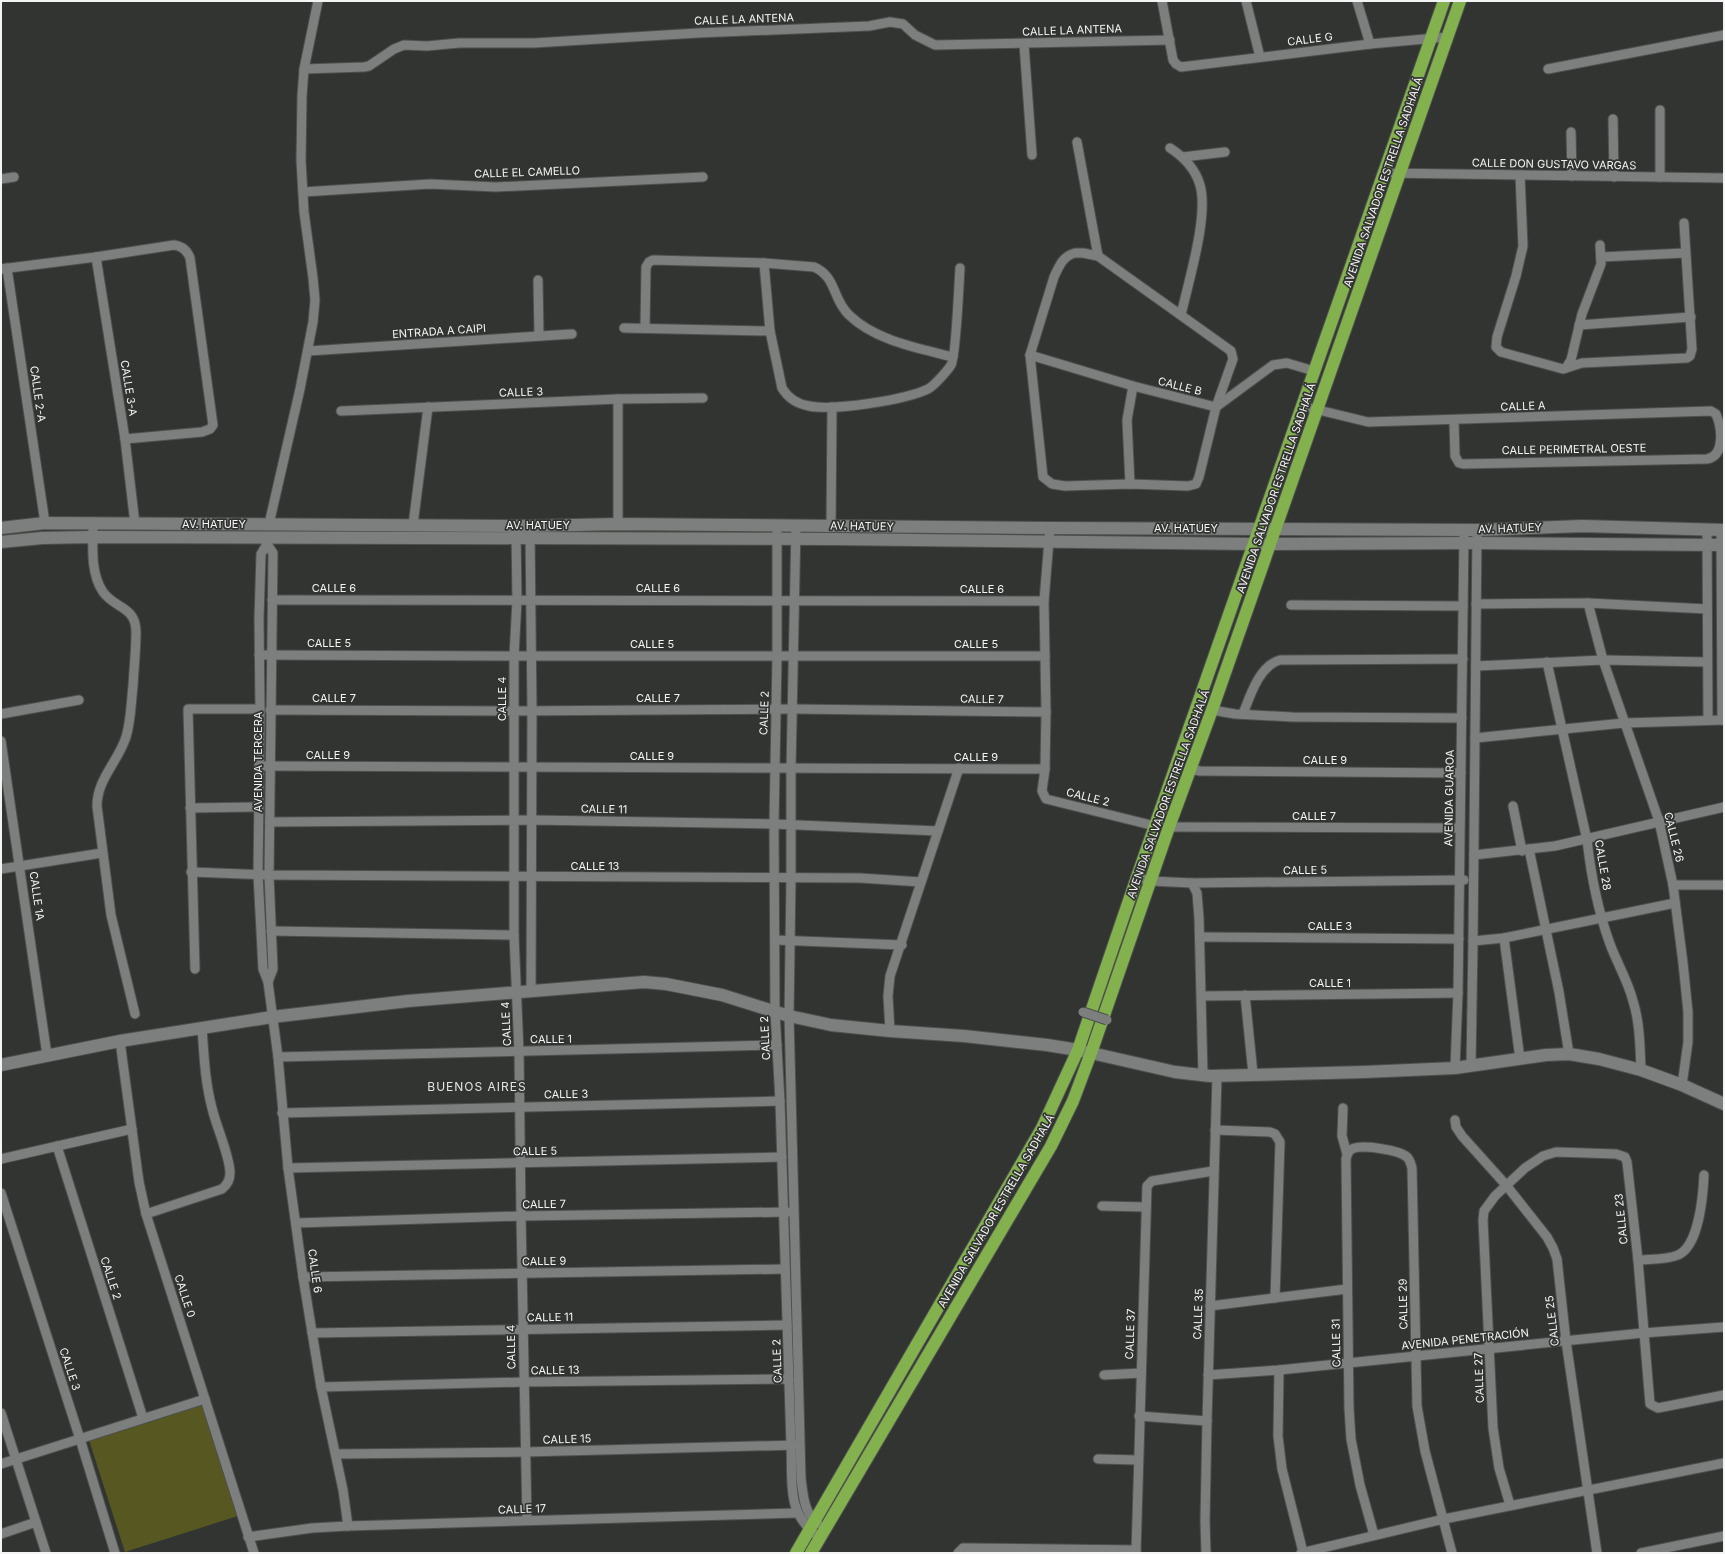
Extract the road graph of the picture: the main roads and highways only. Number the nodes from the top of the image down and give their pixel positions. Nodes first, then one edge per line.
1 (1444, 1) edge
2 (1460, 1) edge
3 (1, 528) edge
4 (1258, 528) junction
5 (1275, 528) junction
6 (1722, 530) edge
7 (1, 542) edge
8 (1270, 543) junction
9 (1254, 544) junction
10 (1722, 545) edge
11 (1078, 1050) junction
12 (1091, 1053) junction
13 (1, 1065) edge
14 (1724, 1104) edge
15 (796, 1553) edge
16 (811, 1553) edge

1 - 4 highway, AVENIDA SALVADOR ESTRELLA SADHALÁ
2 - 5 highway, AVENIDA SALVADOR ESTRELLA SADHALÁ
3 - 4 main road, AV. HATUEY
4 - 5 main road, AV. HATUEY
4 - 9 highway, AVENIDA SALVADOR ESTRELLA SADHALÁ
5 - 6 main road, AV. HATUEY
5 - 8 highway, AVENIDA SALVADOR ESTRELLA SADHALÁ
7 - 9 main road, AV. HATUEY
8 - 9 main road, AV. HATUEY
8 - 10 main road, AV. HATUEY
8 - 12 highway, AVENIDA SALVADOR ESTRELLA SADHALÁ
9 - 11 highway, AVENIDA SALVADOR ESTRELLA SADHALÁ
11 - 12 main road
11 - 13 main road
11 - 15 highway, AVENIDA SALVADOR ESTRELLA SADHALÁ
12 - 14 main road
12 - 16 highway, AVENIDA SALVADOR ESTRELLA SADHALÁ

